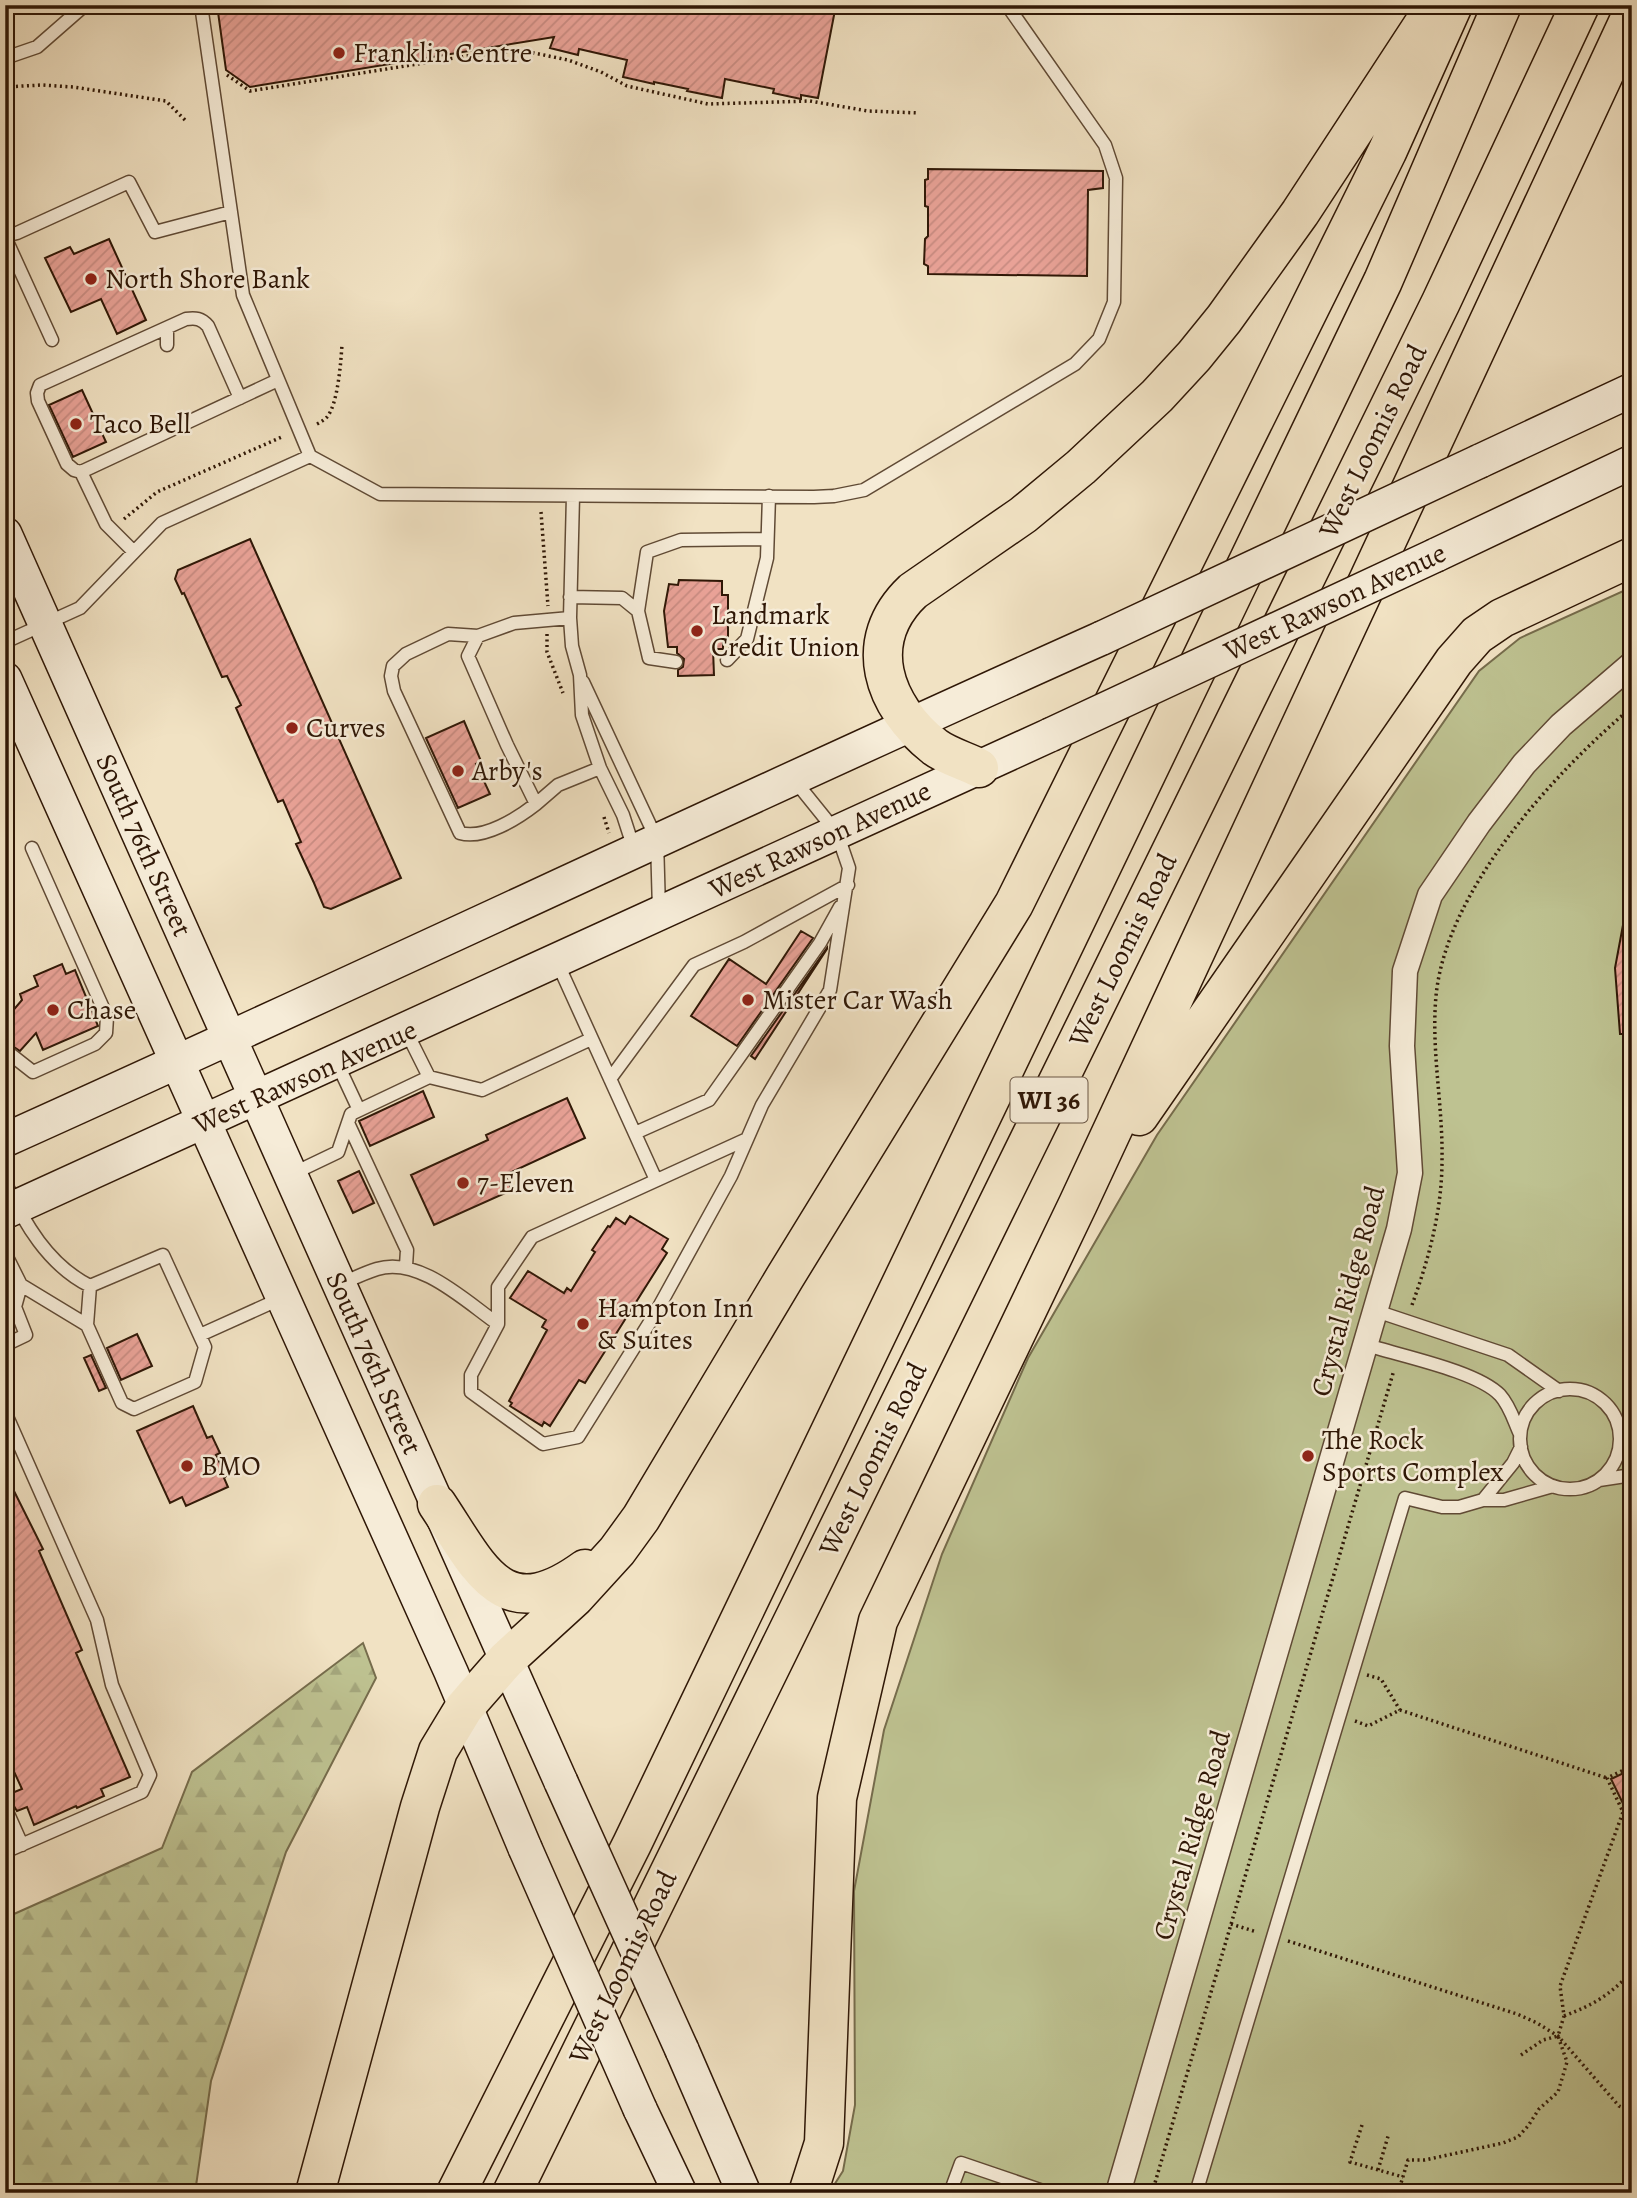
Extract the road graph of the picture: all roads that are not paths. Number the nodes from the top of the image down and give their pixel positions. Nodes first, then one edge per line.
1 (85, 5) edge
2 (201, 5) edge
3 (1007, 5) edge
4 (1435, 5) edge
5 (1453, 5) edge
6 (1502, 5) edge
7 (1580, 5) edge
8 (1632, 13) edge
9 (5, 58) edge
10 (231, 212) junction
11 (5, 237) edge
12 (167, 328) junction
13 (52, 340) dead end
14 (167, 345) dead end
15 (278, 380) junction
16 (1632, 390) edge
17 (240, 398) junction
18 (310, 456) junction
19 (1632, 462) edge
20 (81, 472) junction
21 (573, 496) junction
22 (769, 496) junction
23 (5, 534) edge
24 (767, 539) junction
25 (134, 552) junction
26 (1632, 557) edge
27 (570, 597) junction
28 (638, 611) junction
29 (570, 618) junction
30 (46, 624) junction
31 (478, 636) junction
32 (5, 642) edge
33 (727, 660) dead end
34 (676, 662) dead end
35 (1632, 664) edge
36 (580, 675) junction
37 (5, 679) edge
38 (910, 724) junction
39 (600, 768) junction
40 (979, 768) junction
41 (793, 778) junction
42 (536, 804) junction
43 (837, 833) junction
44 (646, 846) junction
45 (32, 848) dead end
46 (847, 890) junction
47 (659, 914) junction
48 (556, 962) junction
49 (406, 1031) junction
50 (230, 1037) junction
51 (591, 1039) junction
52 (5, 1050) edge
53 (177, 1063) junction
54 (337, 1063) junction
55 (429, 1077) junction
56 (610, 1079) junction
57 (256, 1100) junction
58 (359, 1110) junction
59 (204, 1123) junction
60 (348, 1123) junction
61 (635, 1133) junction
62 (747, 1139) junction
63 (5, 1140) edge
64 (290, 1175) junction
65 (656, 1181) junction
66 (9, 1200) edge
67 (1078, 1204) junction
68 (5, 1253) edge
69 (406, 1266) junction
70 (21, 1285) junction
71 (340, 1285) junction
72 (90, 1286) junction
73 (282, 1298) junction
74 (1376, 1311) junction
75 (498, 1324) junction
76 (87, 1325) junction
77 (200, 1335) junction
78 (5, 1345) edge
79 (1367, 1345) junction
80 (1559, 1391) junction
81 (5, 1412) edge
82 (1618, 1426) junction
83 (1632, 1437) edge
84 (1520, 1441) junction
85 (1632, 1475) edge
86 (1599, 1480) junction
87 (1553, 1486) junction
88 (1483, 1500) junction
89 (437, 1504) junction
90 (641, 1518) junction
91 (506, 1660) junction
92 (464, 1708) junction
93 (5, 1807) edge
94 (22, 1845) junction
95 (5, 1852) edge
96 (315, 2193) edge
97 (456, 2193) edge
98 (512, 2193) edge
99 (680, 2193) edge
100 (744, 2193) edge
101 (808, 2193) edge
102 (950, 2193) edge
103 (1049, 2193) edge
104 (1118, 2193) edge
105 (1196, 2193) edge

1 - 9 lane
2 - 10 lane
3 - 22 lane
4 - 38 main road
5 - 90 main road
6 - 97 main road, West Loomis Road / WI 36
7 - 98 main road, West Loomis Road / WI 36
8 - 67 main road
10 - 11 lane
10 - 15 lane
11 - 13 lane
12 - 14 lane
12 - 17 lane
12 - 20 lane
15 - 17 lane
15 - 18 lane
16 - 38 main road, bridge
17 - 20 lane
18 - 21 lane
18 - 25 lane
19 - 40 main road, West Rawson Avenue, bridge
20 - 25 lane
21 - 22 lane
21 - 27 lane
22 - 24 lane
23 - 30 main road, South 76th Street
24 - 28 lane
24 - 33 lane
25 - 30 lane
26 - 67 main road
27 - 28 lane
27 - 29 lane
28 - 34 lane
29 - 31 lane
29 - 36 lane
30 - 32 lane
30 - 50 main road, South 76th Street
31 - 42 lane
31 - 42 lane
35 - 74 street, Crystal Ridge Road
36 - 39 lane
36 - 44 lane
37 - 53 main road, South 76th Street
38 - 40 main road
38 - 41 main road
39 - 42 lane
39 - 44 lane
40 - 43 main road, West Rawson Avenue
41 - 43 lane
41 - 44 main road
43 - 46 lane
43 - 47 main road, West Rawson Avenue
44 - 47 lane
44 - 50 main road
45 - 52 lane
46 - 56 lane
46 - 61 lane
46 - 62 lane
47 - 48 main road, West Rawson Avenue
48 - 49 main road, West Rawson Avenue
48 - 51 lane
49 - 54 main road, West Rawson Avenue
49 - 55 lane
50 - 53 main road
50 - 57 main road, South 76th Street
51 - 55 lane
51 - 56 lane
53 - 59 main road, South 76th Street
53 - 63 main road
54 - 57 main road, West Rawson Avenue
54 - 58 lane
55 - 58 lane
56 - 61 lane
57 - 59 main road, West Rawson Avenue
57 - 64 main road, South 76th Street
58 - 60 lane
59 - 66 main road, West Rawson Avenue
59 - 73 main road, South 76th Street
60 - 64 lane
60 - 69 lane
61 - 65 lane
62 - 65 lane
62 - 75 lane
64 - 71 main road, South 76th Street
65 - 75 lane
66 - 72 lane
67 - 101 main road
68 - 70 lane
69 - 71 lane
69 - 75 lane
70 - 76 lane
70 - 78 lane
71 - 89 main road, South 76th Street
72 - 76 lane
72 - 77 lane
73 - 77 lane
73 - 92 main road, South 76th Street
74 - 79 street, Crystal Ridge Road
74 - 80 lane
76 - 77 lane
79 - 84 lane
79 - 104 street, Crystal Ridge Road
80 - 82 lane
80 - 84 lane
81 - 94 lane
82 - 83 lane
82 - 86 lane
84 - 87 lane
84 - 88 lane
85 - 86 lane
86 - 87 lane
87 - 88 lane
88 - 105 lane
89 - 90 main road
89 - 91 main road, South 76th Street
90 - 91 main road
91 - 92 main road
91 - 100 main road, South 76th Street, bridge
92 - 96 main road
92 - 99 main road, South 76th Street, bridge
93 - 94 lane
94 - 95 lane
102 - 103 lane

